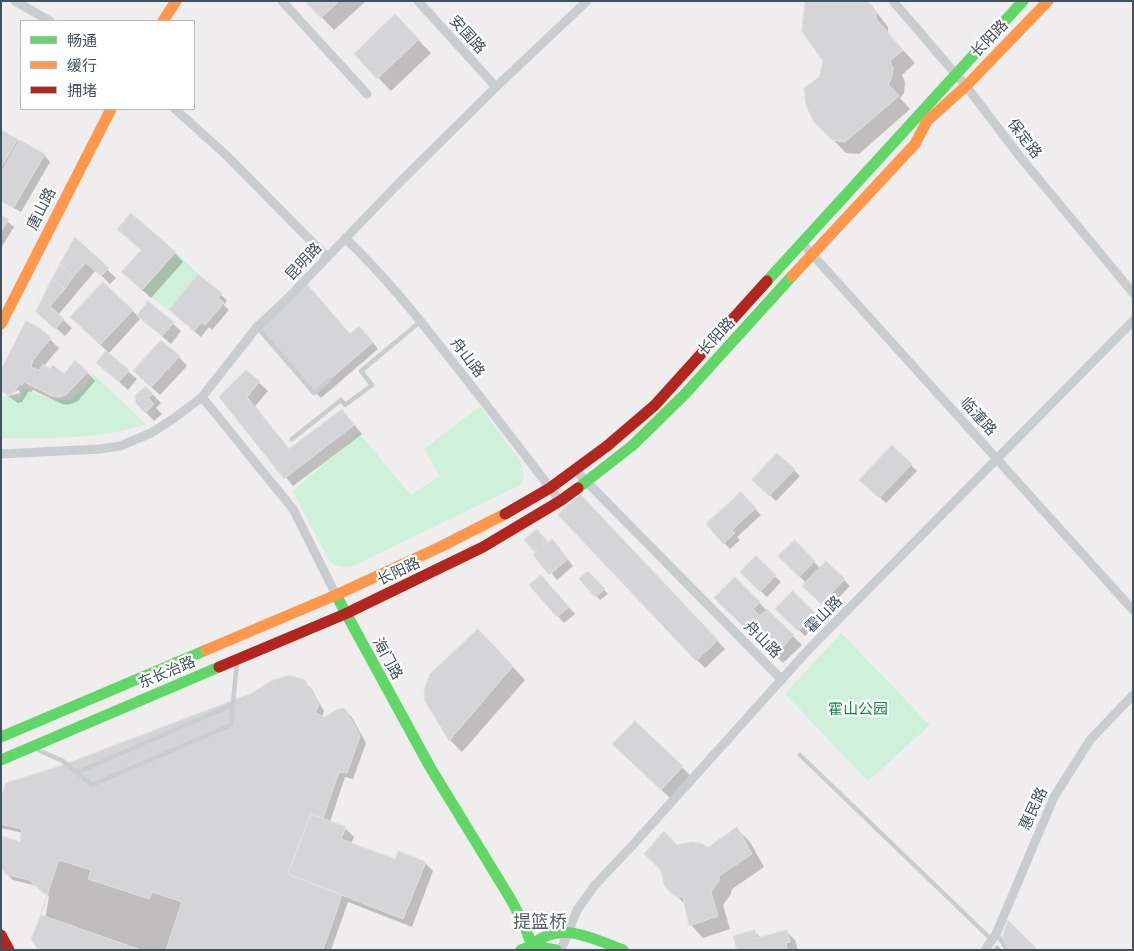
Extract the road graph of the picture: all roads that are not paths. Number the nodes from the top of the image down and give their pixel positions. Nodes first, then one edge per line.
1 (15, 1) edge
2 (176, 1) edge
3 (282, 1) edge
4 (418, 1) edge
5 (587, 1) edge
6 (893, 1) edge
7 (1023, 1) edge
8 (1048, 1) edge
9 (48, 20) edge
10 (164, 20) edge
11 (955, 74) junction
12 (966, 86) junction
13 (496, 87) junction
14 (367, 94) dead end
15 (110, 110) edge
16 (176, 110) edge
17 (345, 238) junction
18 (802, 242) junction
19 (812, 253) junction
20 (327, 258) junction
21 (1133, 293) edge
22 (421, 321) junction
23 (1133, 321) edge
24 (1, 324) edge
25 (257, 327) junction
26 (329, 380) dead end
27 (202, 397) junction
28 (292, 439) dead end
29 (1, 454) edge
30 (997, 458) junction
31 (575, 470) junction
32 (585, 481) junction
33 (550, 488) junction
34 (560, 501) junction
35 (336, 595) junction
36 (1133, 610) edge
37 (345, 614) junction
38 (237, 660) junction
39 (782, 680) junction
40 (1133, 695) edge
41 (232, 705) junction
42 (1, 737) edge
43 (31, 747) junction
44 (800, 755) dead end
45 (1, 760) edge
46 (78, 772) junction
47 (568, 932) junction
48 (1, 935) edge
49 (994, 937) junction
50 (526, 948) edge
51 (8, 950) edge
52 (556, 950) edge
53 (561, 950) edge
54 (622, 950) edge
55 (985, 950) edge
56 (1007, 950) edge

1 - 9 street
2 - 10 main road
3 - 14 street
4 - 13 street, 安国路
5 - 13 street, 昆明路
6 - 11 street, 保定路
7 - 11 main road, 长阳路
8 - 12 main road, 长阳路
11 - 12 street, 保定路
11 - 18 main road, 长阳路
12 - 19 main road, 长阳路
12 - 21 street, 保定路
13 - 17 street, 昆明路
15 - 24 main road, 唐山路
16 - 20 street
17 - 20 street, 昆明路
17 - 22 street, 舟山路
18 - 19 street, 临潼路
18 - 31 main road, 长阳路
19 - 30 street, 临潼路
19 - 32 main road, 长阳路
20 - 25 street, 昆明路
22 - 28 lane
22 - 33 street, 舟山路
23 - 30 street, 霍山路
25 - 26 lane
25 - 27 street, 昆明路
27 - 29 street, 昆明路
27 - 35 street, 海门路
30 - 36 street, 临潼路
30 - 39 street, 霍山路
31 - 32 street, 舟山路
31 - 33 main road, 长阳路
32 - 34 main road, 长阳路
32 - 39 street, 舟山路
33 - 34 street, 舟山路
33 - 35 main road, 长阳路
34 - 37 main road, 长阳路
35 - 37 main road, 海门路
35 - 42 main road, 东长治路
37 - 38 main road, 东长治路
37 - 50 main road, 海门路
38 - 41 lane
38 - 43 main road, 东长治路
39 - 47 street, 霍山路
40 - 49 street, 惠民路
41 - 46 lane
41 - 46 lane
43 - 45 main road, 东长治路
43 - 46 lane
44 - 49 lane
47 - 50 main road
47 - 53 street, 霍山路
47 - 54 main road
48 - 51 main road
49 - 55 street, 惠民路
49 - 56 lane
50 - 52 main road

